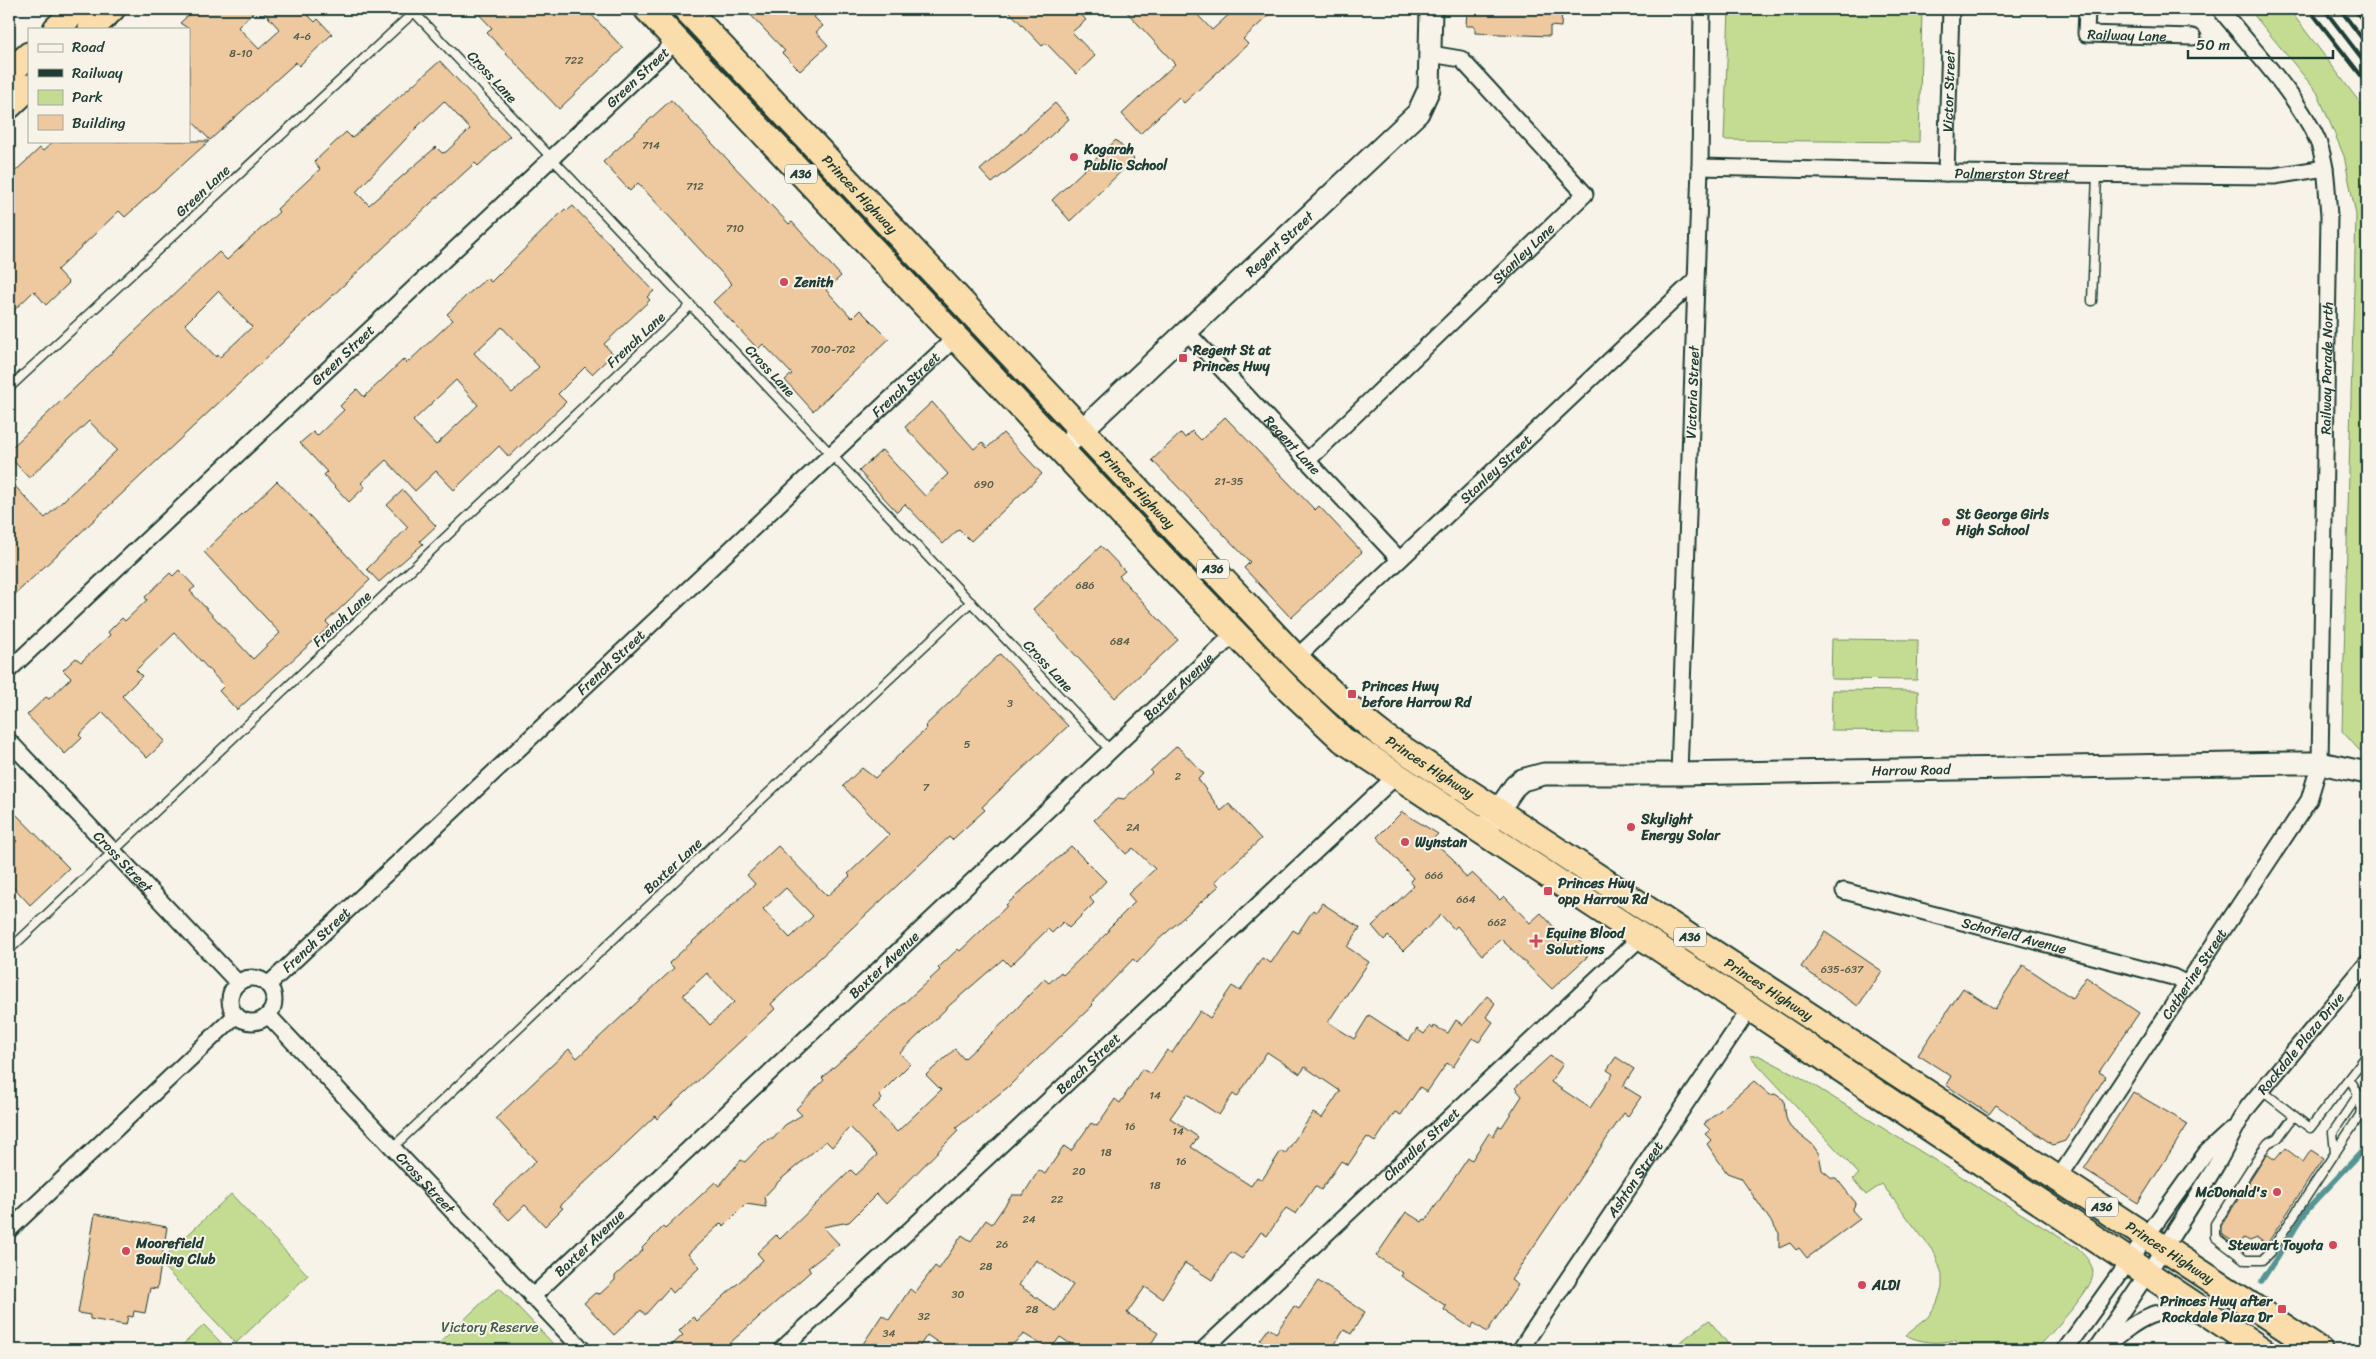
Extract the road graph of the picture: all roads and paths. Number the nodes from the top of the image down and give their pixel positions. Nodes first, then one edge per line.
1 (78, 9) edge
2 (112, 9) edge
3 (647, 9) edge
4 (686, 9) edge
5 (1431, 9) edge
6 (1702, 9) edge
7 (1951, 9) edge
8 (2087, 9) edge
9 (2220, 9) edge
10 (412, 10) edge
11 (57, 28) edge
12 (92, 28) edge
13 (2194, 37) dead end
14 (677, 40) junction
15 (1431, 54) junction
16 (28, 56) edge
17 (9, 73) edge
18 (28, 88) edge
19 (9, 106) edge
20 (552, 158) junction
21 (1700, 167) junction
22 (2325, 168) junction
23 (1946, 173) junction
24 (2097, 174) junction
25 (1696, 279) junction
26 (2092, 301) dead end
27 (691, 305) junction
28 (1186, 331) junction
29 (955, 338) junction
30 (9, 388) edge
31 (1082, 430) junction
32 (1062, 449) junction
33 (832, 454) junction
34 (1307, 460) junction
35 (1399, 559) junction
36 (971, 602) junction
37 (1235, 633) junction
38 (1296, 658) junction
39 (9, 670) edge
40 (9, 741) edge
41 (1111, 750) junction
42 (2320, 763) junction
43 (2367, 773) edge
44 (1679, 774) junction
45 (1395, 776) junction
46 (1498, 810) junction
47 (1483, 833) junction
48 (113, 852) junction
49 (1844, 891) dead end
50 (1640, 938) junction
51 (9, 950) edge
52 (2367, 963) edge
53 (238, 983) junction
54 (2185, 984) junction
55 (268, 985) junction
56 (1750, 1008) junction
57 (236, 1015) junction
58 (268, 1015) junction
59 (2367, 1055) edge
60 (2349, 1078) junction
61 (2262, 1090) junction
62 (2359, 1094) junction
63 (2294, 1116) junction
64 (2235, 1126) junction
65 (392, 1148) junction
66 (2335, 1153) junction
67 (2058, 1179) junction
68 (9, 1230) edge
69 (2155, 1242) junction
70 (2138, 1267) junction
71 (532, 1297) junction
72 (2212, 1317) junction
73 (2255, 1345) edge
74 (582, 1350) edge
75 (782, 1350) edge
76 (1203, 1350) edge
77 (1520, 1350) edge
78 (2065, 1350) edge
79 (2095, 1350) edge
80 (2101, 1350) edge
81 (2319, 1350) edge

1 - 11 highway
2 - 12 highway
3 - 14 highway, Princes Highway / A36
4 - 31 highway, Princes Highway / A36
5 - 15 main road, Regent Street
6 - 21 street, Victoria Street
7 - 23 street, Victor Street
8 - 13 street, Railway Lane
9 - 22 street, Railway Parade North
10 - 20 lane, Cross Lane
10 - 30 lane, Green Lane
14 - 20 street, Green Street
14 - 29 highway, Princes Highway / A36
15 - 28 main road, Regent Street
15 - 34 street, Stanley Lane
16 - 17 highway
18 - 19 highway
20 - 27 lane, Cross Lane
20 - 39 street, Green Street
21 - 23 street, Palmerston Street
21 - 25 street, Victoria Street
22 - 24 street, Palmerston Street
22 - 42 street, Railway Parade North
23 - 24 street, Palmerston Street
24 - 26 lane
25 - 35 street, Stanley Street
25 - 44 street, Victoria Street
27 - 33 lane, Cross Lane
27 - 48 lane, French Lane
28 - 31 main road, Regent Street
28 - 34 street, Regent Lane
29 - 32 highway, Princes Highway / A36
29 - 33 street, French Street
31 - 32 main road, Regent Street
31 - 38 highway, Princes Highway / A36
32 - 37 highway, Princes Highway / A36
33 - 36 lane, Cross Lane
33 - 55 street, French Street
34 - 35 street, Regent Lane
35 - 38 street, Stanley Street
36 - 41 lane, Cross Lane
36 - 65 lane, Baxter Lane
37 - 41 street, Baxter Avenue
37 - 45 highway, Princes Highway / A36
38 - 46 highway, Princes Highway / A36
40 - 48 street, Cross Street
41 - 71 street, Baxter Avenue
42 - 43 main road, Harrow Road
42 - 44 main road, Harrow Road
42 - 54 street, Catherine Street
44 - 46 main road, Harrow Road
45 - 47 highway, Princes Highway / A36
45 - 75 street, Beach Street
46 - 47 main road, Harrow Road
46 - 67 highway, Princes Highway / A36
47 - 50 highway, Princes Highway / A36
48 - 51 lane, French Lane
48 - 53 street, Cross Street
49 - 54 street, Schofield Avenue
50 - 56 highway, Princes Highway / A36
50 - 76 street, Chandler Street
52 - 61 street, Rockdale Plaza Drive
53 - 55 street
53 - 57 street
54 - 67 street, Catherine Street
55 - 58 street
56 - 70 highway, Princes Highway / A36
56 - 77 street, Ashton Street
57 - 58 street
57 - 68 street
58 - 65 street, Cross Street
59 - 60 lane
60 - 62 lane
60 - 63 lane
61 - 63 lane
61 - 64 street, Rockdale Plaza Drive
62 - 66 lane
62 - 66 lane
63 - 66 lane
64 - 69 street, Rockdale Plaza Drive
64 - 69 street, Rockdale Plaza Drive
65 - 71 street, Cross Street
67 - 69 highway, Princes Highway / A36
69 - 70 street, Rockdale Plaza Drive
69 - 70 street, Rockdale Plaza Drive
69 - 81 highway, Princes Highway / A36
70 - 72 highway, Princes Highway / A36
70 - 78 street, Rockdale Plaza Drive
70 - 79 street, Rockdale Plaza Drive
71 - 74 street, Cross Street
72 - 73 highway, Princes Highway / A36
72 - 80 street

